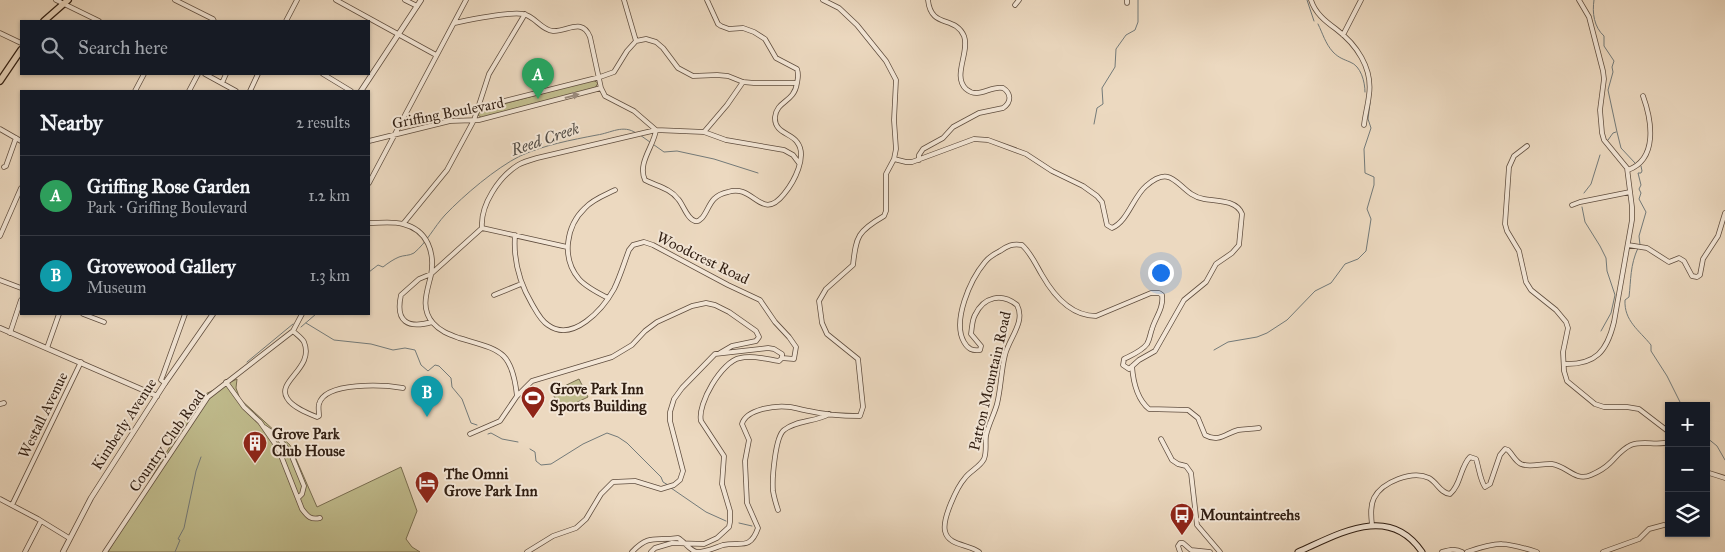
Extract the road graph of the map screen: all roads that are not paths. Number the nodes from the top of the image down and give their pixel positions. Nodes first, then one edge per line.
1 (56, 0) edge
2 (175, 0) edge
3 (297, 0) edge
4 (338, 0) edge
5 (405, 0) edge
6 (421, 0) edge
7 (466, 0) edge
8 (624, 0) edge
9 (708, 0) edge
10 (823, 0) edge
11 (928, 0) edge
12 (1019, 0) edge
13 (1310, 0) edge
14 (1361, 0) edge
15 (1579, 0) edge
16 (66, 2) edge
17 (1015, 5) dead end
18 (417, 6) junction
19 (525, 14) junction
20 (45, 20) edge
21 (97, 20) edge
22 (214, 20) edge
23 (287, 20) edge
24 (454, 22) junction
25 (0, 33) edge
26 (399, 35) junction
27 (1343, 35) junction
28 (636, 41) junction
29 (20, 43) edge
30 (20, 51) edge
31 (436, 55) junction
32 (143, 75) edge
33 (197, 75) edge
34 (207, 75) edge
35 (226, 75) edge
36 (258, 75) edge
37 (325, 75) edge
38 (600, 77) junction
39 (0, 81) edge
40 (743, 82) junction
41 (222, 83) junction
42 (797, 83) junction
43 (601, 88) junction
44 (136, 90) edge
45 (190, 90) edge
46 (234, 90) edge
47 (250, 90) edge
48 (349, 90) edge
49 (362, 90) edge
50 (1643, 96) dead end
51 (477, 108) junction
52 (474, 120) junction
53 (1364, 125) dead end
54 (0, 129) edge
55 (656, 130) junction
56 (704, 132) junction
57 (393, 135) junction
58 (16, 138) junction
59 (20, 140) edge
60 (370, 141) edge
61 (1527, 146) dead end
62 (894, 159) junction
63 (918, 160) junction
64 (799, 163) junction
65 (4, 167) dead end
66 (1628, 170) junction
67 (370, 181) edge
68 (20, 190) edge
69 (615, 190) dead end
70 (1630, 192) junction
71 (1572, 205) dead end
72 (1725, 213) edge
73 (370, 223) edge
74 (403, 224) junction
75 (482, 228) junction
76 (515, 235) junction
77 (0, 236) edge
78 (1628, 245) junction
79 (567, 248) junction
80 (431, 274) junction
81 (0, 280) edge
82 (521, 284) junction
83 (20, 288) edge
84 (494, 295) dead end
85 (608, 298) junction
86 (20, 303) edge
87 (59, 315) edge
88 (86, 315) edge
89 (185, 315) edge
90 (212, 315) edge
91 (301, 315) edge
92 (104, 322) dead end
93 (432, 322) junction
94 (0, 328) edge
95 (293, 331) junction
96 (10, 333) junction
97 (46, 348) junction
98 (718, 354) junction
99 (782, 358) junction
100 (81, 362) junction
101 (1564, 364) junction
102 (1132, 366) junction
103 (226, 382) junction
104 (165, 384) junction
105 (403, 388) dead end
106 (157, 396) junction
107 (517, 396) junction
108 (829, 414) junction
109 (262, 426) junction
110 (1259, 428) dead end
111 (1665, 429) edge
112 (470, 434) dead end
113 (1161, 439) dead end
114 (1665, 442) edge
115 (1710, 473) edge
116 (1725, 478) edge
117 (298, 498) junction
118 (0, 499) edge
119 (12, 505) junction
120 (778, 510) dead end
121 (320, 518) dead end
122 (40, 521) junction
123 (1372, 525) junction
124 (1664, 525) dead end
125 (69, 538) junction
126 (685, 542) junction
127 (25, 552) edge
128 (63, 552) edge
129 (105, 552) edge
130 (527, 552) edge
131 (632, 552) edge
132 (651, 552) edge
133 (979, 552) edge
134 (1180, 552) edge
135 (1210, 552) edge
136 (1220, 552) edge
137 (1298, 552) edge
138 (1422, 552) edge
139 (1442, 552) edge
140 (1462, 552) edge
141 (1467, 552) edge
142 (1537, 552) edge
143 (1603, 552) edge

1 - 16 street
2 - 22 street
3 - 23 street
4 - 26 street
5 - 18 street
6 - 18 street
7 - 24 street
8 - 28 street
9 - 42 street
10 - 62 street
11 - 63 street
12 - 17 street
13 - 27 street
14 - 27 street
15 - 66 street
16 - 20 main road
16 - 21 street
18 - 26 street
19 - 24 street
19 - 38 street
19 - 51 street
24 - 31 street
25 - 29 street
26 - 31 street
26 - 49 street
27 - 53 street
28 - 38 street
28 - 40 street
30 - 39 main road
31 - 57 street
32 - 44 street
33 - 45 street
34 - 41 street
35 - 41 street
36 - 47 street
37 - 48 street
38 - 43 street
38 - 51 street, Griffing Boulevard
40 - 42 street
40 - 56 street
41 - 46 street
42 - 64 street
52 -> 43 street, Griffing Boulevard
43 - 55 street
50 - 66 street
51 - 52 street
52 - 57 street, Griffing Boulevard
52 - 74 street
54 - 58 street
55 - 56 street
55 - 64 street
55 - 75 street
56 - 64 street
57 - 60 street, Griffing Boulevard
57 - 67 street
58 - 59 street
58 - 65 street
61 - 101 street
62 - 63 street
62 - 108 street
63 - 102 street
66 - 70 street
68 - 77 street
69 - 79 street
70 - 71 street
70 - 78 street
72 - 78 street
73 - 74 street
74 - 80 street
75 - 76 street
75 - 80 street
76 - 79 street
76 - 82 street, Woodcrest Road
78 - 101 street
79 - 85 street
80 - 93 street
80 - 93 street
81 - 83 street
82 - 84 street
82 - 85 street, Woodcrest Road
85 - 99 street, Woodcrest Road
86 - 96 street
87 - 97 street
88 - 92 street
89 - 104 street
90 - 104 street, Kimberly Avenue
91 - 95 street, Country Club Road
93 - 107 street
94 - 96 street
95 - 103 street, Country Club Road
95 - 105 street
96 - 97 street
97 - 100 street
98 - 99 street
98 - 107 street
98 - 130 street
99 - 126 street
100 - 106 street
100 - 119 street, Westall Avenue
101 - 111 street
102 - 110 street
102 - 133 street, Patton Mountain Road
103 - 109 street
103 - 129 street, Country Club Road
104 - 106 street, Kimberly Avenue
106 - 125 street, Kimberly Avenue
107 - 112 street
108 - 120 street
108 - 126 street
109 - 117 street
109 - 117 street
113 - 136 street
114 - 123 street
115 - 116 street
117 - 121 street
118 - 119 street
119 - 122 street
122 - 125 street
122 - 127 street
123 - 137 main road
123 - 138 main road
124 - 143 street
125 - 128 street, Kimberly Avenue
126 - 131 street
126 - 132 street
134 - 135 street
139 - 140 street
141 - 142 street

